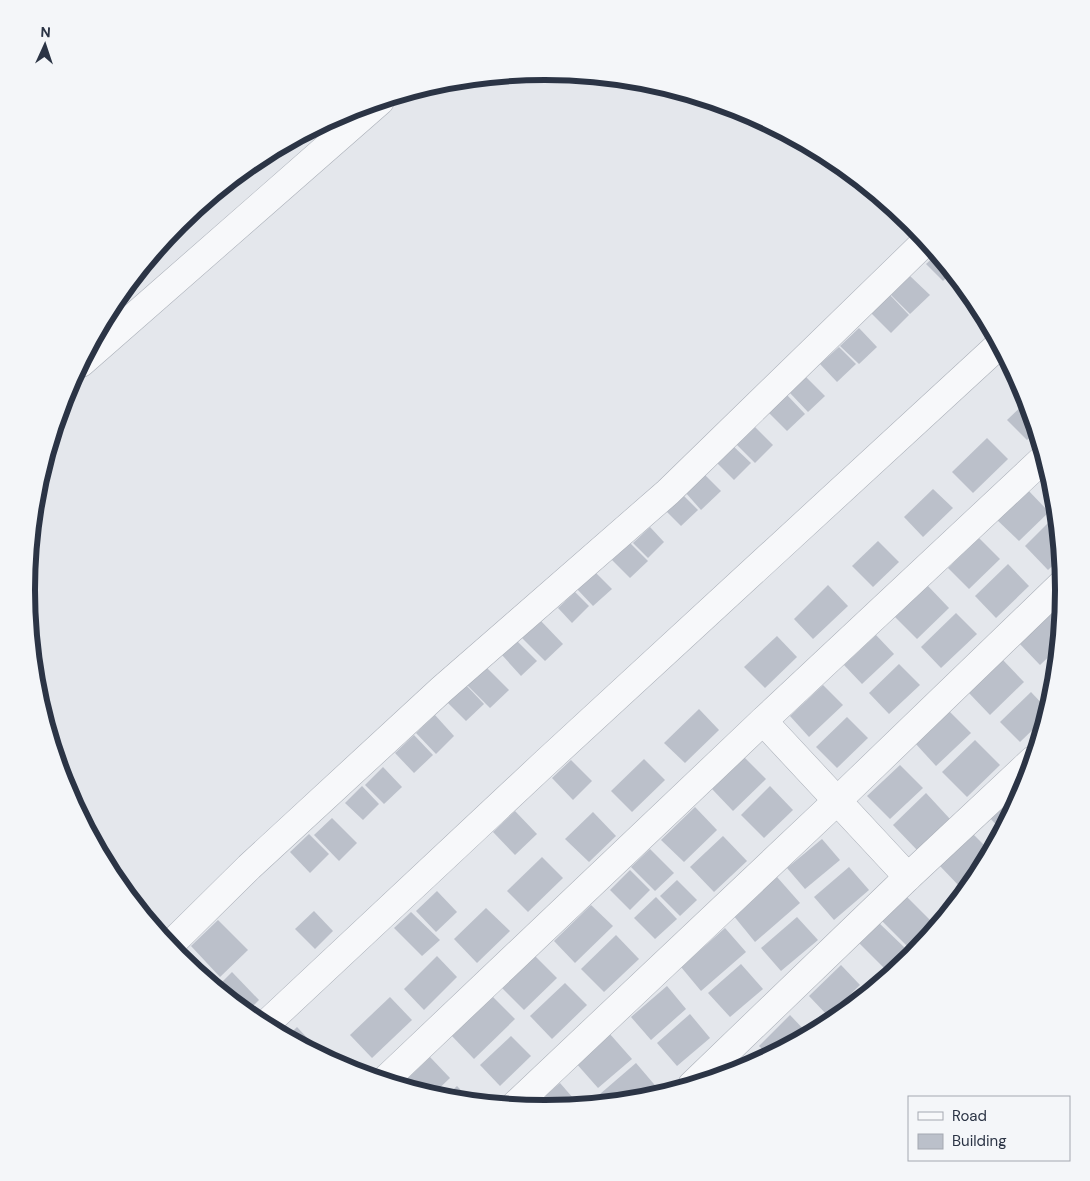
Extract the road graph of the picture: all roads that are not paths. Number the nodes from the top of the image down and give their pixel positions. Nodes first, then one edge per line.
1 (366, 113) edge
2 (921, 246) edge
3 (994, 350) edge
4 (95, 351) edge
5 (1039, 463) edge
6 (1055, 591) edge
7 (763, 721) junction
8 (1022, 770) edge
9 (838, 800) junction
10 (908, 877) junction
11 (175, 941) edge
12 (270, 1020) edge
13 (702, 1075) edge
14 (390, 1076) edge
15 (521, 1099) edge

1 - 4 street
2 - 11 street
3 - 12 street
5 - 7 street
6 - 9 street
7 - 9 street
7 - 14 street
8 - 10 street
9 - 10 street
9 - 15 street
10 - 13 street

